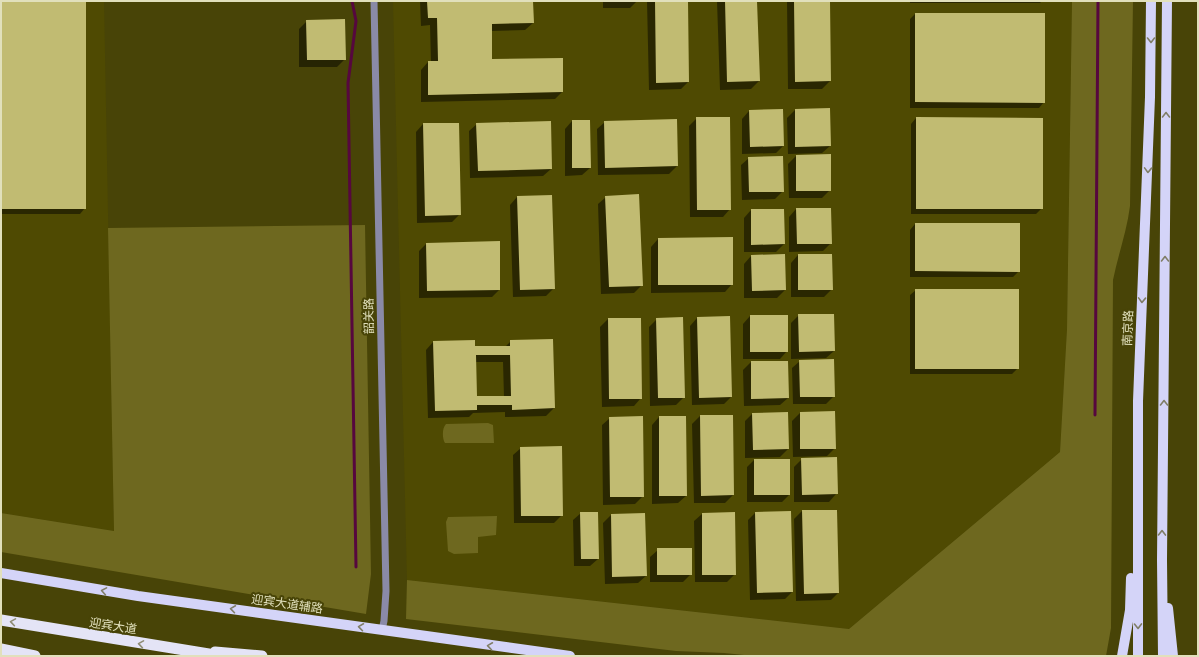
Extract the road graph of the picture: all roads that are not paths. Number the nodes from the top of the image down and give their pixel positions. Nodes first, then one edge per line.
1 (374, 1) edge
2 (1151, 1) edge
3 (1167, 1) edge
4 (1138, 426) junction
5 (1162, 560) junction
6 (1, 573) edge
7 (1, 620) edge
8 (382, 630) junction
9 (169, 648) junction
10 (1, 649) edge
11 (1, 652) edge
12 (33, 656) edge
13 (221, 656) edge
14 (262, 656) edge
15 (570, 656) edge
16 (1122, 656) edge
17 (1138, 656) edge
18 (1162, 656) edge
19 (1174, 656) edge

1 - 8 street, 韶关路
2 -> 4 main road, 南京路
5 -> 3 main road
4 - 16 main road
4 -> 17 main road, 南京路
5 - 18 main road
5 - 19 main road
8 -> 6 main road, 迎宾大道辅路
9 -> 7 highway, 迎宾大道
15 -> 8 main road, 迎宾大道辅路
9 - 13 highway, 迎宾大道
9 - 14 highway
10 - 12 highway
11 - 12 highway

